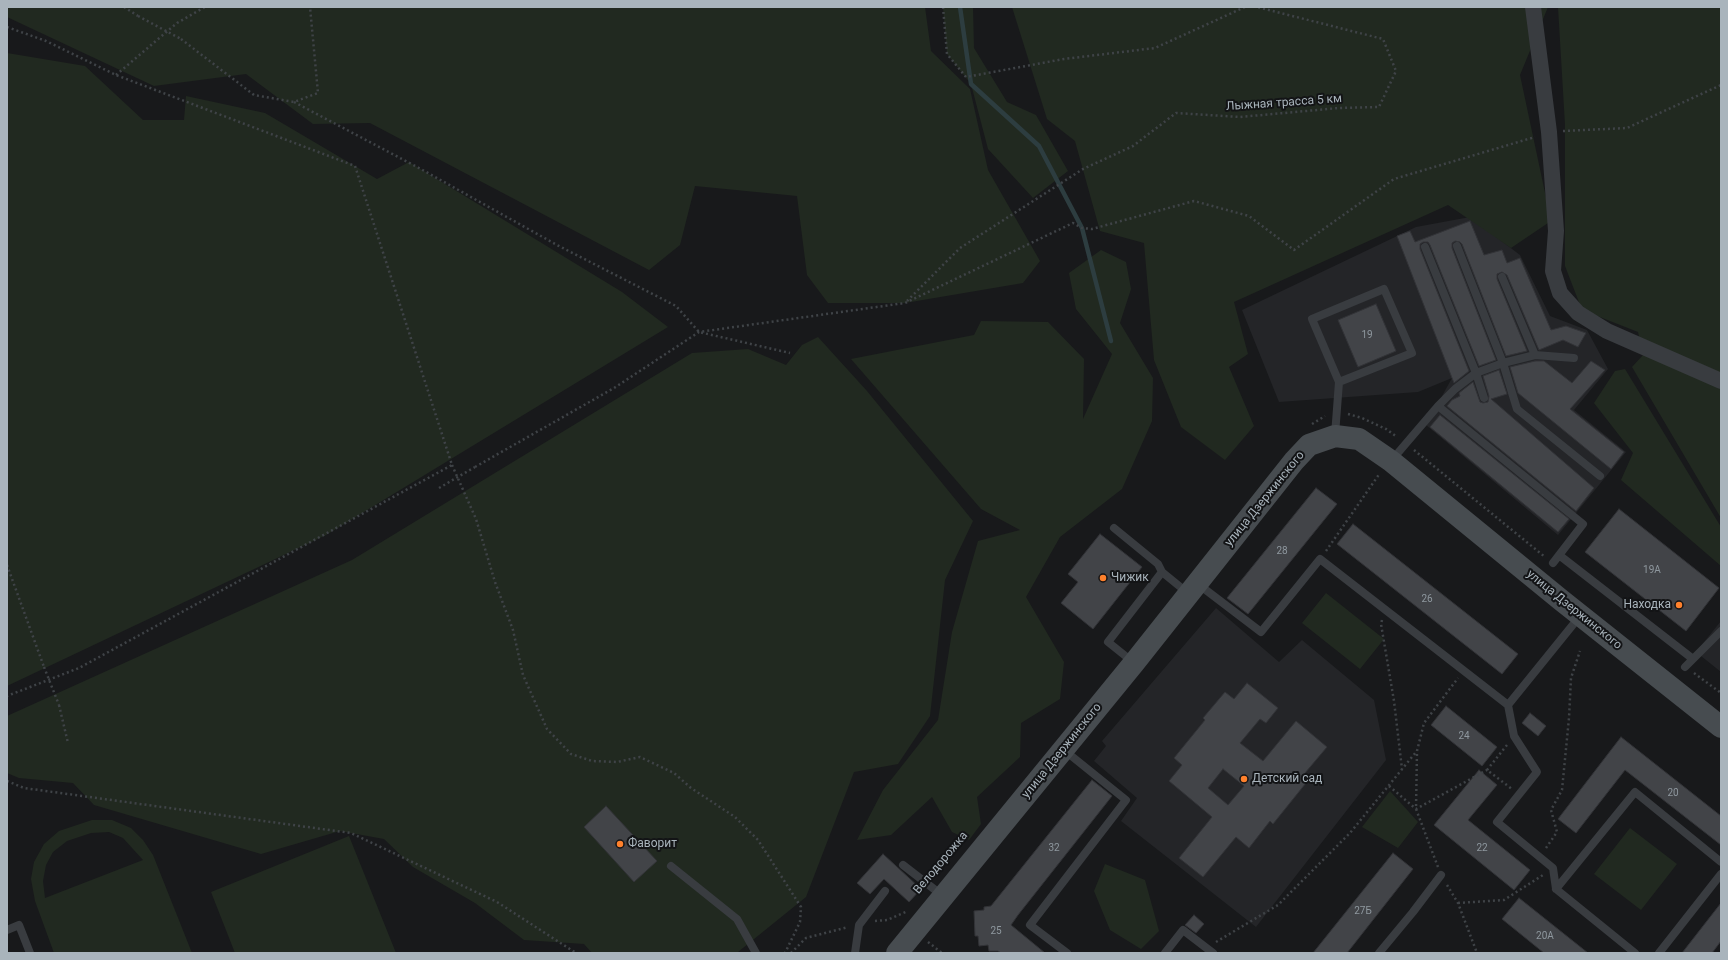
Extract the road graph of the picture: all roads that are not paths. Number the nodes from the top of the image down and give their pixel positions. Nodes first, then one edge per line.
1 (1534, 7) edge
2 (1457, 246) dead end
3 (1425, 247) dead end
4 (1502, 277) dead end
5 (1535, 355) junction
6 (1574, 358) dead end
7 (1503, 363) junction
8 (1476, 373) junction
9 (1721, 381) edge
10 (1339, 382) junction
11 (1484, 398) dead end
12 (1438, 406) junction
13 (1335, 436) junction
14 (1390, 461) junction
15 (1600, 476) dead end
16 (1114, 528) dead end
17 (1559, 555) junction
18 (1553, 563) dead end
19 (1162, 572) junction
20 (1193, 588) junction
21 (1581, 615) junction
22 (1721, 631) edge
23 (1692, 659) junction
24 (1134, 662) junction
25 (1686, 666) dead end
26 (1508, 706) junction
27 (1721, 727) edge
28 (1063, 749) junction
29 (1721, 862) edge
30 (903, 865) dead end
31 (672, 866) dead end
32 (1721, 874) edge
33 (1441, 875) road end
34 (1556, 889) junction
35 (885, 891) dead end
36 (944, 897) junction
37 (7, 930) edge
38 (1210, 951) edge
39 (30, 953) edge
40 (756, 953) edge
41 (855, 953) edge
42 (897, 953) edge
43 (1067, 953) edge
44 (1165, 953) edge
45 (1379, 953) edge
46 (1635, 953) edge
47 (1659, 953) edge

1 - 9 street
2 - 7 lane
3 - 8 lane
4 - 5 lane
5 - 6 lane
5 - 7 lane
7 - 8 lane
7 - 15 lane
8 - 11 lane
8 - 12 lane
10 - 10 lane
10 - 13 lane
12 - 14 lane
12 - 17 lane
13 - 14 main road, улица Дзержинского
13 - 20 main road, улица Дзержинского
14 - 21 main road, улица Дзержинского
16 - 19 lane
17 - 18 lane
17 - 23 lane
19 - 20 lane
19 - 24 lane
20 - 24 main road, улица Дзержинского
20 - 26 lane
21 - 26 lane
21 - 27 main road, улица Дзержинского
22 - 23 lane
23 - 25 lane
24 - 28 main road, улица Дзержинского
26 - 34 lane
28 - 36 main road, улица Дзержинского
28 - 43 lane
29 - 34 lane
30 - 36 lane
31 - 40 lane
32 - 47 lane
33 - 45 lane
34 - 46 lane
35 - 41 lane
36 - 42 main road, улица Дзержинского
37 - 39 lane
38 - 44 lane

